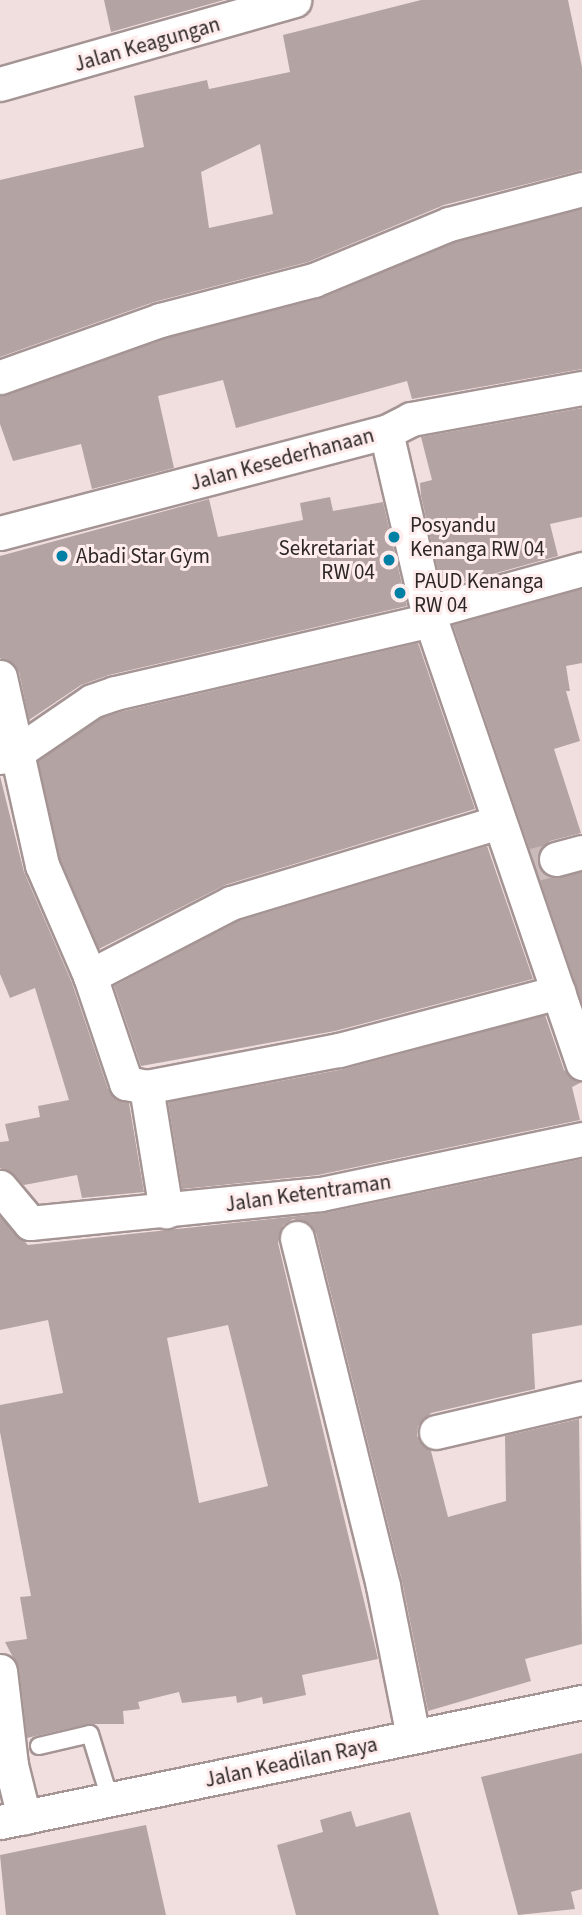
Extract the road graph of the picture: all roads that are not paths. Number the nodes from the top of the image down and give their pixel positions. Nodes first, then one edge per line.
1 (294, 0) edge
2 (0, 84) edge
3 (582, 189) edge
4 (0, 377) edge
5 (582, 388) edge
6 (386, 432) junction
7 (0, 533) edge
8 (582, 569) edge
9 (429, 616) junction
10 (0, 677) edge
11 (8, 755) edge
12 (499, 822) junction
13 (90, 976) junction
14 (558, 992) junction
15 (582, 1063) edge
16 (146, 1087) junction
17 (582, 1139) edge
18 (0, 1187) edge
19 (166, 1211) junction
20 (297, 1238) dead end
21 (582, 1398) edge
22 (436, 1432) dead end
23 (0, 1671) edge
24 (582, 1702) edge
25 (413, 1736) junction
26 (39, 1746) dead end
27 (110, 1799) junction
28 (12, 1819) edge

1 - 2 street, Jalan Keagungan
3 - 4 street
5 - 6 street
6 - 7 street, Jalan Kesederhanaan
6 - 9 street, Jalan Kesederhanaan
8 - 9 street
9 - 11 street
9 - 12 street, Jalan Kesederhanaan
10 - 11 street
11 - 13 street
12 - 13 street
12 - 14 street, Jalan Kesederhanaan
13 - 16 street
14 - 15 street, Jalan Kesederhanaan
14 - 16 street
16 - 19 street
17 - 19 street, Jalan Ketentraman
18 - 19 street, Jalan Ketentraman
20 - 25 street
21 - 22 street
23 - 28 street
24 - 25 street, Jalan Keadilan Raya
25 - 27 street, Jalan Keadilan Raya
26 - 27 lane
27 - 28 street, Jalan Keadilan Raya

